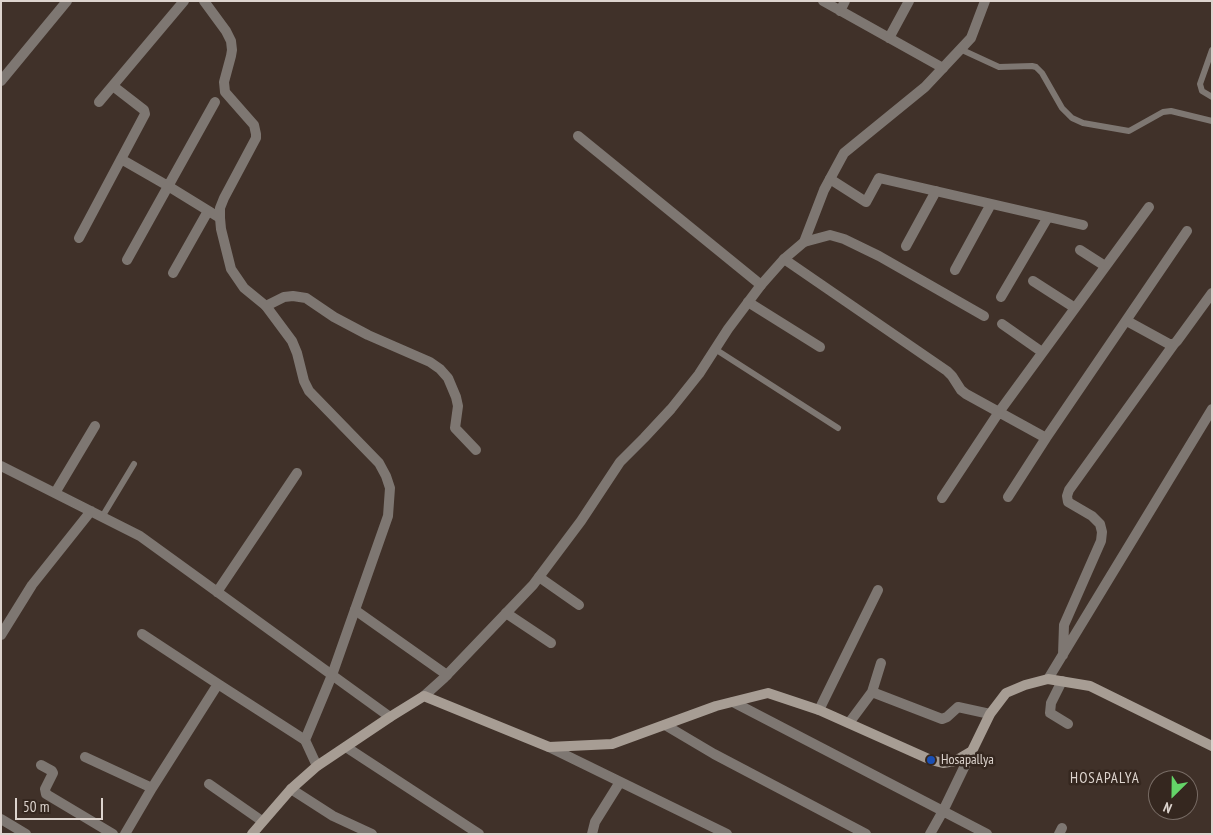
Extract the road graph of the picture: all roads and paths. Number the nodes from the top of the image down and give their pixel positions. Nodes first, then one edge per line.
1 (67, 1) edge
2 (184, 1) edge
3 (204, 1) edge
4 (823, 1) edge
5 (909, 1) edge
6 (985, 1) edge
7 (843, 6) edge
8 (889, 38) junction
9 (960, 49) junction
10 (1212, 50) edge
11 (943, 68) junction
12 (1, 81) edge
13 (113, 86) junction
14 (1212, 97) edge
15 (99, 102) dead end
16 (215, 102) dead end
17 (1212, 121) edge
18 (578, 136) dead end
19 (121, 159) junction
20 (830, 179) junction
21 (168, 186) junction
22 (936, 191) junction
23 (991, 204) junction
24 (1149, 207) dead end
25 (208, 211) junction
26 (1048, 217) junction
27 (220, 218) junction
28 (1083, 225) dead end
29 (1187, 231) dead end
30 (79, 238) dead end
31 (804, 242) junction
32 (906, 246) dead end
33 (1080, 250) dead end
34 (784, 259) junction
35 (127, 260) dead end
36 (1105, 266) junction
37 (955, 270) dead end
38 (173, 273) dead end
39 (1033, 281) dead end
40 (761, 285) junction
41 (1212, 293) edge
42 (1001, 297) dead end
43 (748, 302) junction
44 (266, 306) junction
45 (1075, 308) junction
46 (984, 316) dead end
47 (1127, 321) junction
48 (1002, 324) dead end
49 (1174, 344) junction
50 (820, 346) dead end
51 (716, 349) junction
52 (1042, 352) junction
53 (1212, 409) edge
54 (999, 412) junction
55 (95, 426) dead end
56 (838, 428) dead end
57 (1046, 438) junction
58 (476, 450) dead end
59 (134, 464) dead end
60 (1, 466) edge
61 (297, 473) dead end
62 (55, 493) junction
63 (1008, 497) dead end
64 (942, 498) dead end
65 (91, 511) junction
66 (102, 517) junction
67 (539, 577) junction
68 (878, 590) dead end
69 (217, 592) junction
70 (579, 605) dead end
71 (355, 610) junction
72 (506, 612) junction
73 (142, 634) dead end
74 (1, 635) edge
75 (551, 642) dead end
76 (1063, 654) junction
77 (881, 664) dead end
78 (332, 675) junction
79 (447, 675) junction
80 (1048, 679) junction
81 (1062, 681) junction
82 (218, 684) junction
83 (872, 692) junction
84 (424, 696) junction
85 (733, 702) junction
86 (819, 710) junction
87 (990, 714) junction
88 (390, 717) junction
89 (849, 723) junction
90 (1068, 724) dead end
91 (665, 725) junction
92 (305, 740) junction
93 (1212, 746) edge
94 (346, 747) junction
95 (549, 747) junction
96 (972, 751) junction
97 (85, 757) dead end
98 (41, 765) dead end
99 (317, 766) junction
100 (620, 782) junction
101 (209, 784) dead end
102 (152, 788) junction
103 (292, 789) junction
104 (943, 812) junction
105 (1, 818) edge
106 (262, 821) junction
107 (26, 834) edge
108 (113, 834) edge
109 (125, 834) edge
110 (252, 834) edge
111 (372, 834) edge
112 (479, 834) edge
113 (592, 834) edge
114 (727, 834) edge
115 (866, 834) edge
116 (930, 834) edge
117 (987, 834) edge

1 - 12 street
2 - 13 street
3 - 27 street
4 - 7 street
5 - 8 street
6 - 9 street
7 - 8 street
8 - 11 street
9 - 11 street
9 - 17 lane
10 - 14 lane
11 - 20 street
13 - 15 street
13 - 19 street
16 - 21 street
18 - 40 street
19 - 21 street
19 - 30 street
20 - 22 street
20 - 31 street
21 - 25 street
21 - 35 street
22 - 23 street
22 - 32 street
23 - 26 street
23 - 37 street
24 - 36 street
25 - 27 street
25 - 38 street
26 - 28 street
26 - 42 street
27 - 44 street
29 - 47 street
31 - 34 street
31 - 46 street
33 - 36 street
34 - 40 street
34 - 54 street
36 - 45 street
39 - 45 street
40 - 43 street
41 - 49 street
43 - 50 street
43 - 51 street
44 - 58 street
44 - 71 street
45 - 52 street
47 - 49 street
47 - 57 street
48 - 52 street
49 - 76 street
51 - 56 lane
51 - 67 street
52 - 54 street
53 - 76 street
54 - 57 street
54 - 64 street
55 - 62 street
57 - 63 street
59 - 66 lane
60 - 62 street
61 - 69 street
62 - 65 street
65 - 66 street
65 - 74 street
66 - 69 street
67 - 70 street
67 - 72 street
68 - 86 street
69 - 78 street
71 - 78 street
71 - 79 street
72 - 75 street
72 - 79 street
73 - 82 street
76 - 80 street
77 - 83 street
78 - 88 street
78 - 92 street
79 - 84 street
80 - 81 main road
80 - 87 main road
81 - 90 street
81 - 93 main road
82 - 92 street
82 - 102 street
83 - 87 street
83 - 89 street
84 - 88 main road
84 - 95 main road
85 - 86 main road
85 - 91 main road
85 - 104 street
86 - 89 main road
87 - 96 main road
88 - 94 main road
89 - 96 main road
91 - 95 main road
91 - 115 street
92 - 99 street
94 - 99 main road
94 - 112 street
95 - 100 street
96 - 104 street
97 - 102 street
98 - 108 street
99 - 103 main road
100 - 113 street
100 - 114 street
101 - 106 street
102 - 109 street
103 - 106 main road
103 - 111 street
104 - 116 street
104 - 117 street
105 - 107 street
106 - 110 main road

